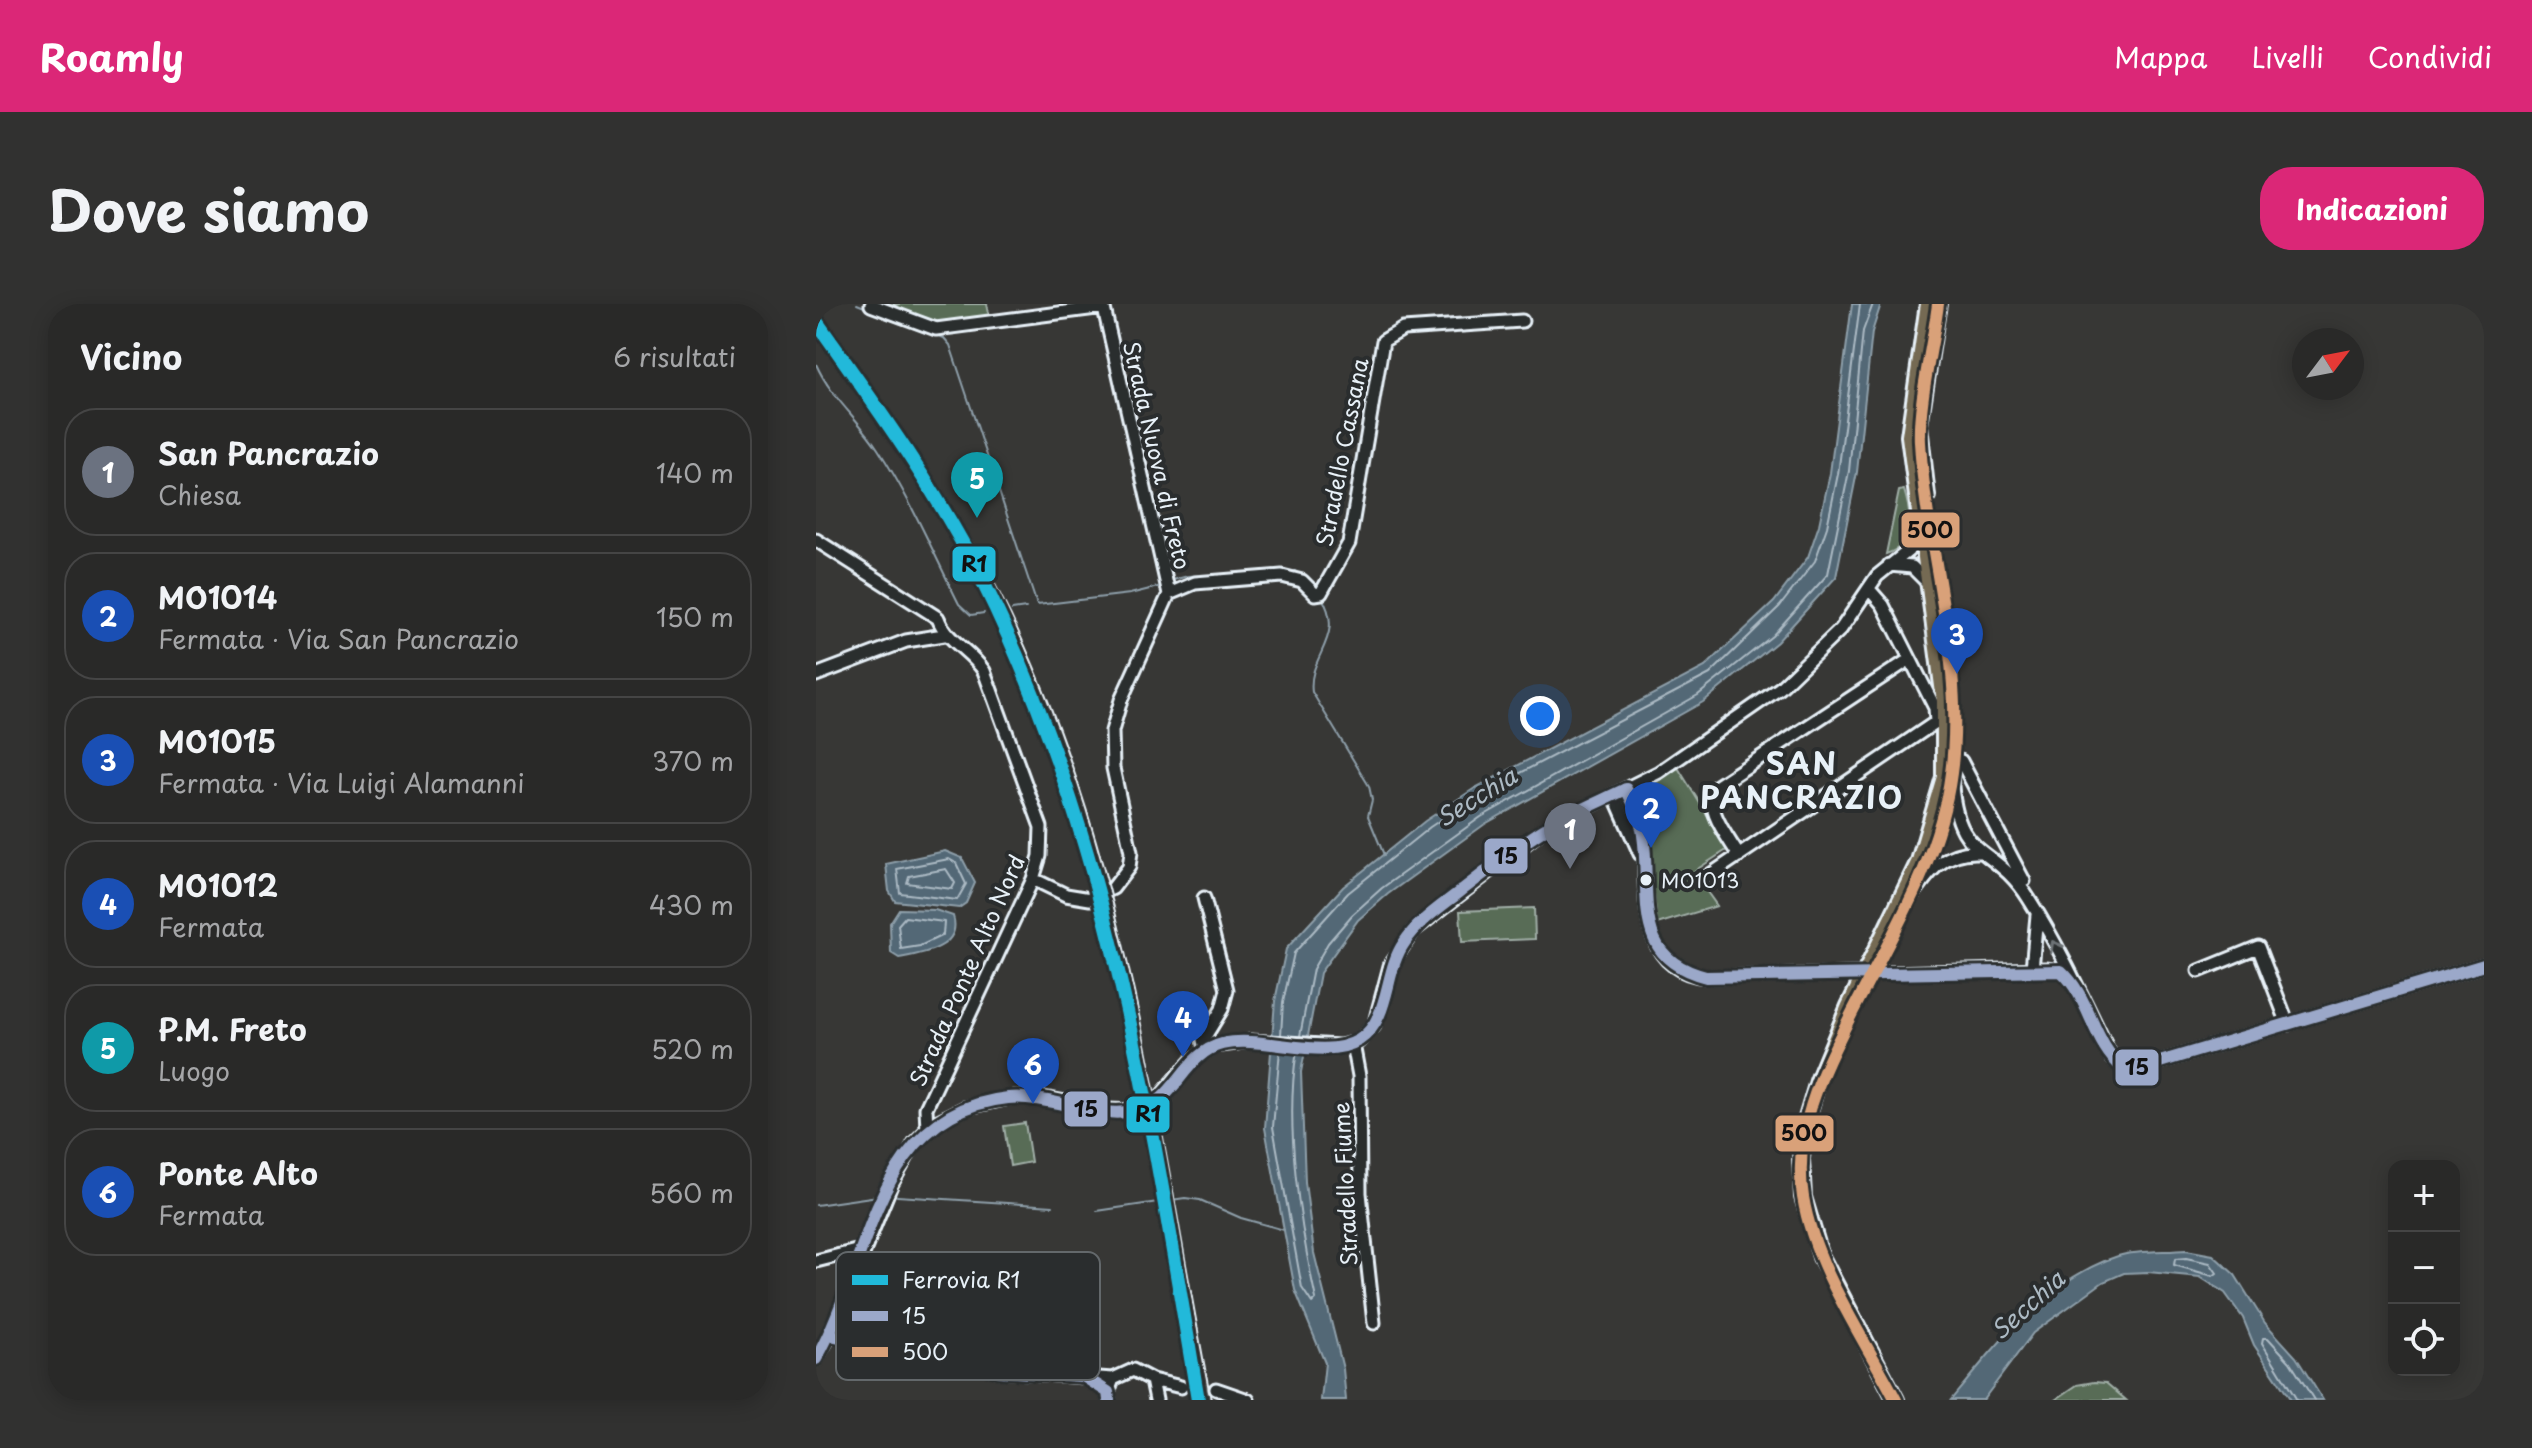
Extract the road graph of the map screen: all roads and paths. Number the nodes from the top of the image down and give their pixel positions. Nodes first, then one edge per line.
1 (1928, 304) edge
2 (1938, 304) edge
3 (871, 305) edge
4 (1103, 306) edge
5 (1522, 321) dead end
6 (1921, 523) junction
7 (816, 540) edge
8 (1889, 565) junction
9 (1929, 584) junction
10 (1869, 589) junction
11 (1169, 594) junction
12 (944, 635) junction
13 (1910, 659) junction
14 (816, 675) edge
15 (1961, 761) dead end
16 (1951, 774) junction
17 (1645, 780) junction
18 (1626, 789) junction
19 (1614, 795) junction
20 (1640, 817) junction
21 (2006, 845) junction
22 (1981, 854) junction
23 (1739, 856) junction
24 (1643, 862) junction
25 (1707, 877) dead end
26 (1033, 879) junction
27 (2024, 881) dead end
28 (1204, 898) dead end
29 (1908, 902) junction
30 (2036, 911) junction
31 (2484, 965) edge
32 (2032, 969) junction
33 (2199, 971) dead end
34 (1885, 973) dead end
35 (1857, 974) dead end
36 (2074, 982) junction
37 (2288, 1024) junction
38 (1838, 1038) junction
39 (1353, 1044) junction
40 (1205, 1049) junction
41 (927, 1129) junction
42 (864, 1249) junction
43 (852, 1252) edge
44 (863, 1252) edge
45 (836, 1256) edge
46 (816, 1261) edge
47 (836, 1320) edge
48 (1374, 1323) dead end
49 (830, 1335) junction
50 (836, 1336) edge
51 (816, 1359) edge
52 (1100, 1378) edge
53 (1113, 1379) junction
54 (1088, 1380) edge
55 (1152, 1380) junction
56 (1216, 1389) tunnel mouth
57 (1108, 1396) edge
58 (1156, 1399) edge
59 (1248, 1400) edge
60 (1896, 1400) edge

1 - 6 main road
2 - 16 main road
3 - 4 street, Strada Nuova di Freto
4 - 11 street, Strada Nuova di Freto
5 - 11 street, Stradello Cassana
6 - 8 street
6 - 9 main road
7 - 12 street, Strada Ponte Alto Nord
8 - 9 street
8 - 10 street
9 - 38 main road
10 - 13 street
10 - 17 street
11 - 26 street, Strada Nuova di Freto
12 - 14 street
12 - 26 street, Strada Ponte Alto Nord
13 - 23 street
13 - 23 street
15 - 21 street
16 - 22 street
16 - 29 main road
17 - 18 street
17 - 20 street
18 - 19 street
18 - 20 street
19 - 24 street
19 - 39 street
20 - 24 street
21 - 22 street
21 - 27 street
22 - 29 street
22 - 30 street
23 - 25 street
24 - 35 street
26 - 41 street, Strada Ponte Alto Nord
28 - 40 street
29 - 38 main road
30 - 32 street
36 -> 30 street
31 - 37 street
32 - 34 street
32 - 36 street
33 - 37 street
36 - 37 street
38 - 60 main road
39 - 40 street
39 - 48 street, Stradello Fiume
40 - 41 street
41 - 42 street
42 - 43 street
42 - 44 street
45 - 46 street
47 - 49 street
49 - 50 street
49 - 51 street
52 - 53 street
53 - 55 street
53 - 57 street
54 - 57 street
55 - 58 street
55 - 58 street
56 - 59 street

